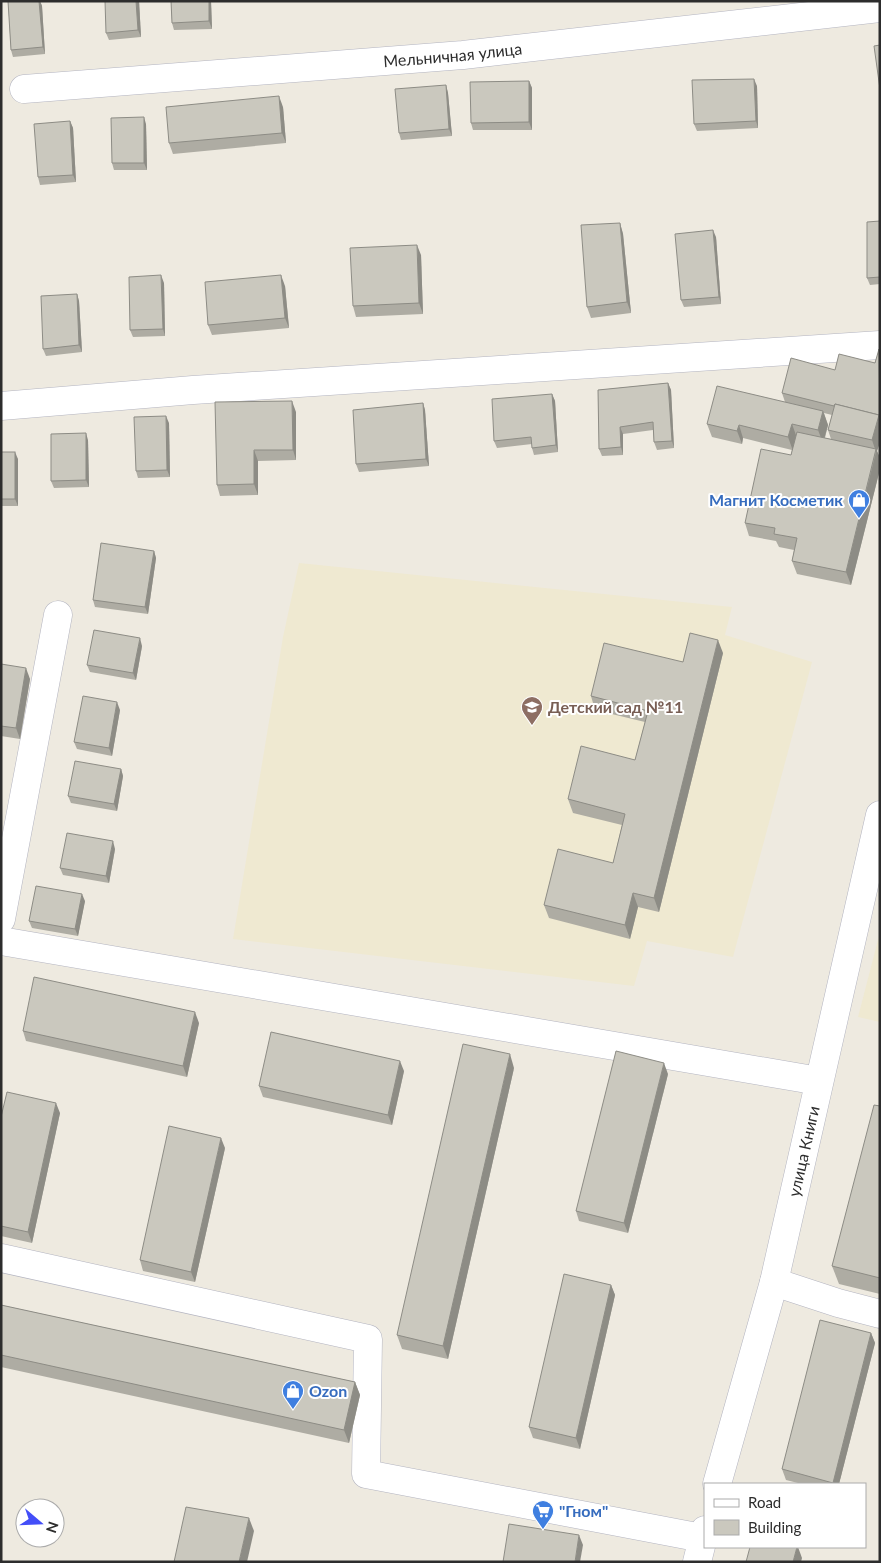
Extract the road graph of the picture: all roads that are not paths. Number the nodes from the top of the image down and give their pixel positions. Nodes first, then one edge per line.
1 (880, 8) edge
2 (24, 89) dead end
3 (880, 345) edge
4 (1, 406) edge
5 (58, 615) dead end
6 (880, 815) edge
7 (1, 919) edge
8 (1, 941) edge
9 (819, 1081) junction
10 (1, 1258) edge
11 (774, 1282) junction
12 (880, 1314) edge
13 (718, 1483) edge
14 (701, 1543) edge

1 - 2 street, Мельничная улица
3 - 4 street
5 - 7 street
6 - 9 street, улица Книги
8 - 9 street
9 - 11 street, улица Книги
10 - 14 street
11 - 12 street
11 - 13 street, улица Книги

